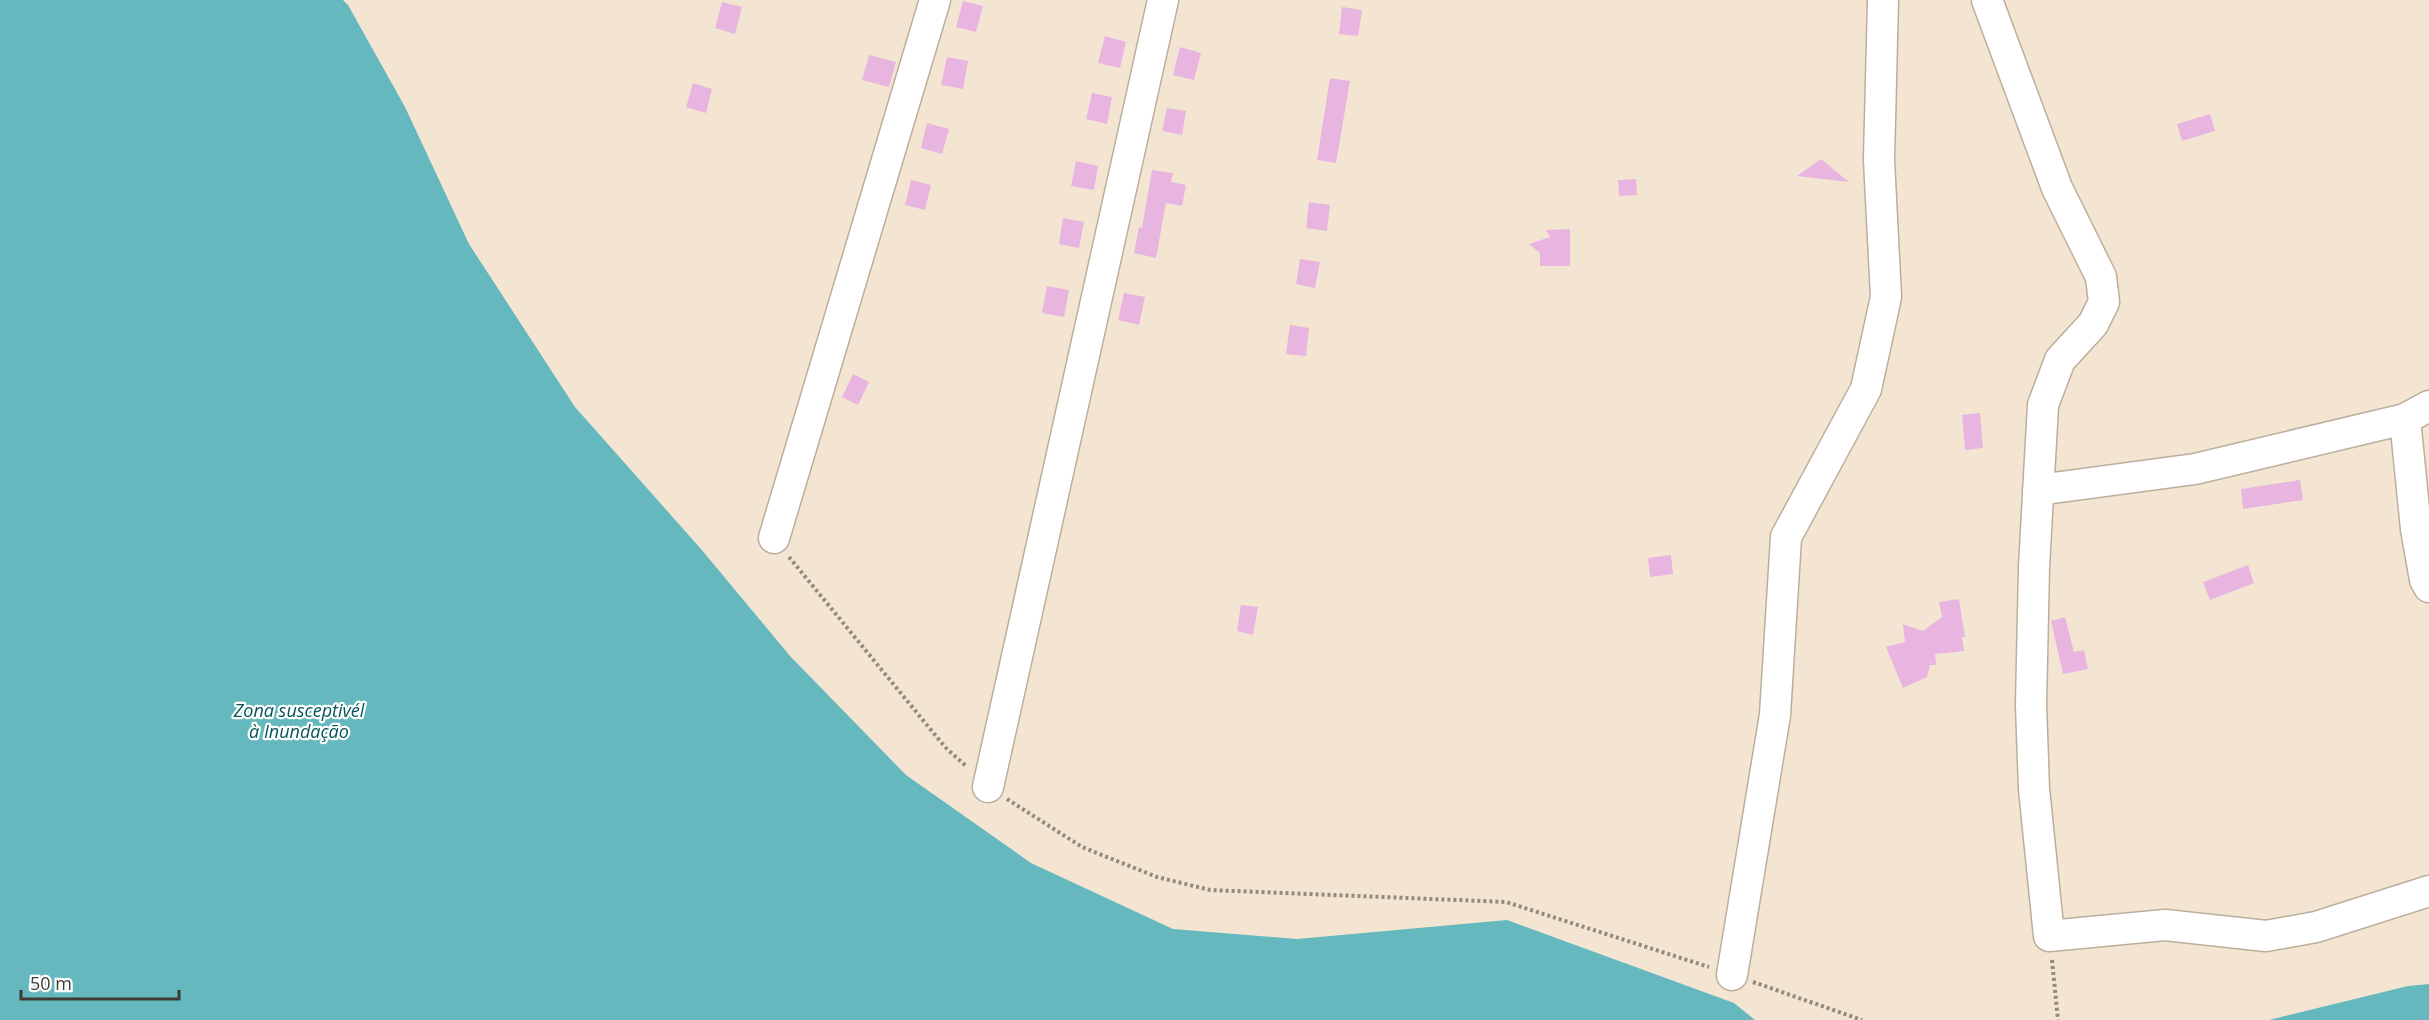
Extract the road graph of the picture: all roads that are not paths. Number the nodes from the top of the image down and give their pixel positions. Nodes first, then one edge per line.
1 (935, 0) edge
2 (1163, 0) edge
3 (1883, 0) edge
4 (1987, 0) edge
5 (2417, 413) edge
6 (2038, 490) junction
7 (774, 538) road end
8 (2429, 587) edge
9 (988, 787) road end
10 (2429, 891) edge
11 (1732, 975) road end

1 - 7 lane
2 - 9 lane
3 - 11 lane
4 - 6 lane
5 - 6 lane
5 - 8 lane
6 - 10 lane

